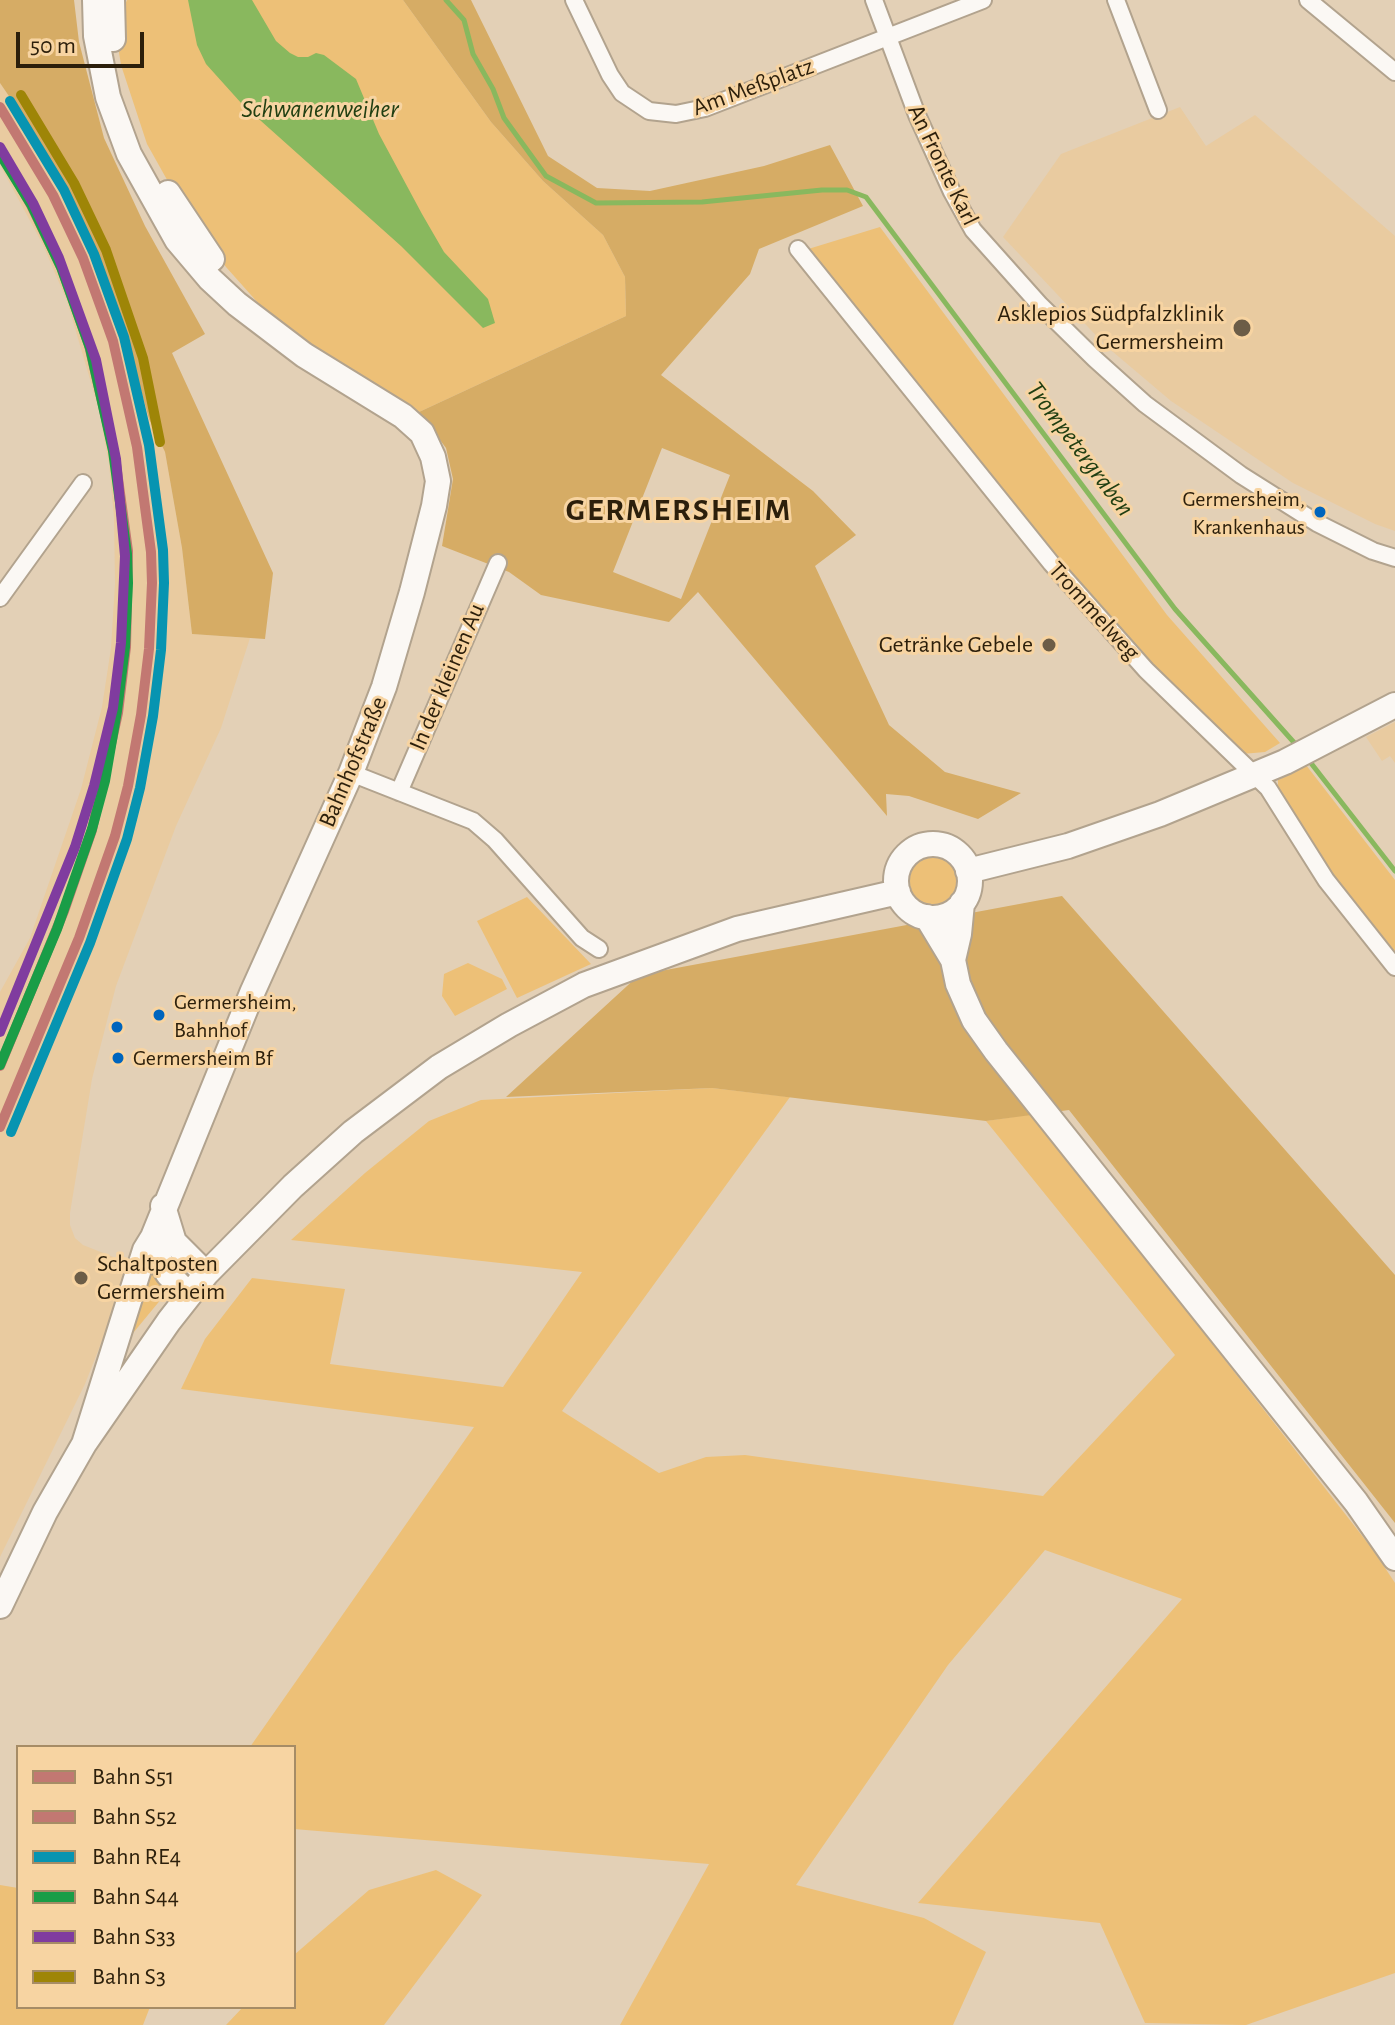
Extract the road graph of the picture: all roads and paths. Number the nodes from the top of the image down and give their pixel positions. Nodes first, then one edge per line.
1 (95, 0) edge
2 (112, 0) edge
3 (574, 0) edge
4 (874, 0) edge
5 (983, 0) edge
6 (1116, 0) edge
7 (1308, 0) edge
8 (888, 36) junction
9 (1395, 72) edge
10 (1158, 110) dead end
11 (798, 249) dead end
12 (269, 329) junction
13 (83, 483) dead end
14 (1395, 558) edge
15 (498, 563) dead end
16 (0, 598) edge
17 (1395, 705) edge
18 (351, 773) junction
19 (1257, 775) junction
20 (399, 792) junction
21 (968, 871) junction
22 (898, 892) junction
23 (962, 903) junction
24 (927, 917) junction
25 (599, 949) dead end
26 (953, 960) junction
27 (1395, 967) edge
28 (163, 1206) junction
29 (149, 1244) junction
30 (206, 1274) junction
31 (189, 1295) junction
32 (84, 1444) junction
33 (1395, 1558) edge
34 (0, 1606) edge

1 - 12 main road, Bahnhofstraße
2 - 12 main road, Bahnhofstraße
3 - 8 street, Am Meßplatz
4 - 8 street, An Fronte Karl
5 - 8 street, Am Meßplatz
6 - 10 street
7 - 9 street
8 - 14 street, An Fronte Karl
11 - 19 street, Trommelweg
12 - 18 main road, Bahnhofstraße
13 - 16 street
15 - 20 street, In der kleinen Au
17 - 19 main road
18 - 20 street
18 - 28 main road, Bahnhofstraße
19 - 21 main road
19 - 27 street, Trommelweg
20 - 25 street
21 - 22 main road
21 - 23 main road
22 - 24 main road
22 - 30 main road
23 - 24 main road
23 - 26 main road
24 - 26 main road
26 - 33 main road
28 - 29 main road, Bahnhofstraße
28 - 30 main road
29 - 31 main road
29 - 32 main road, Bahnhofstraße
30 - 31 main road
31 - 32 main road
32 - 34 main road

